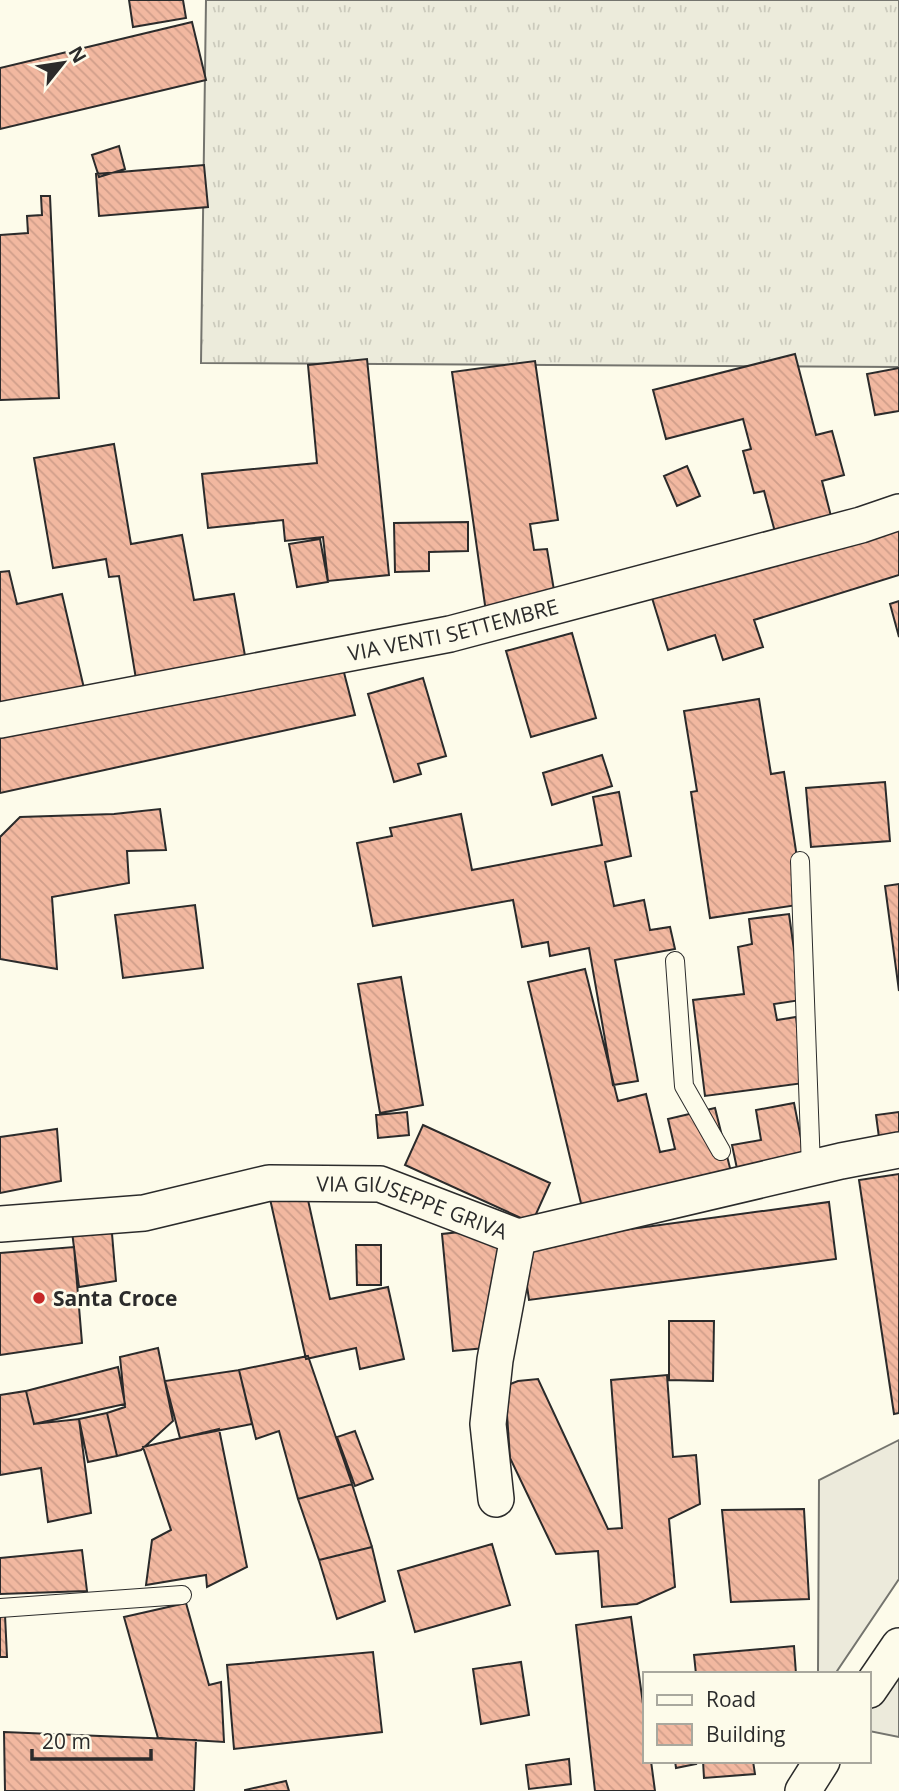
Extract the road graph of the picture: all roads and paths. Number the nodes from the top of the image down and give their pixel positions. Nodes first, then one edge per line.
1 (899, 512) edge
2 (0, 720) edge
3 (800, 860) dead end
4 (675, 961) dead end
5 (899, 1150) edge
6 (721, 1151) dead end
7 (811, 1168) junction
8 (0, 1224) edge
9 (518, 1237) junction
10 (496, 1499) dead end
11 (182, 1595) dead end
12 (0, 1608) edge
13 (899, 1646) edge
14 (871, 1687) edge
15 (821, 1763) edge
16 (803, 1791) edge

1 - 2 street, VIA VENTI SETTEMBRE
3 - 7 lane
4 - 6 lane
5 - 7 street, VIA GIUSEPPE GRIVA
7 - 9 street, VIA GIUSEPPE GRIVA
8 - 9 street, VIA GIUSEPPE GRIVA
9 - 10 street
11 - 12 lane
13 - 14 street
15 - 16 street

